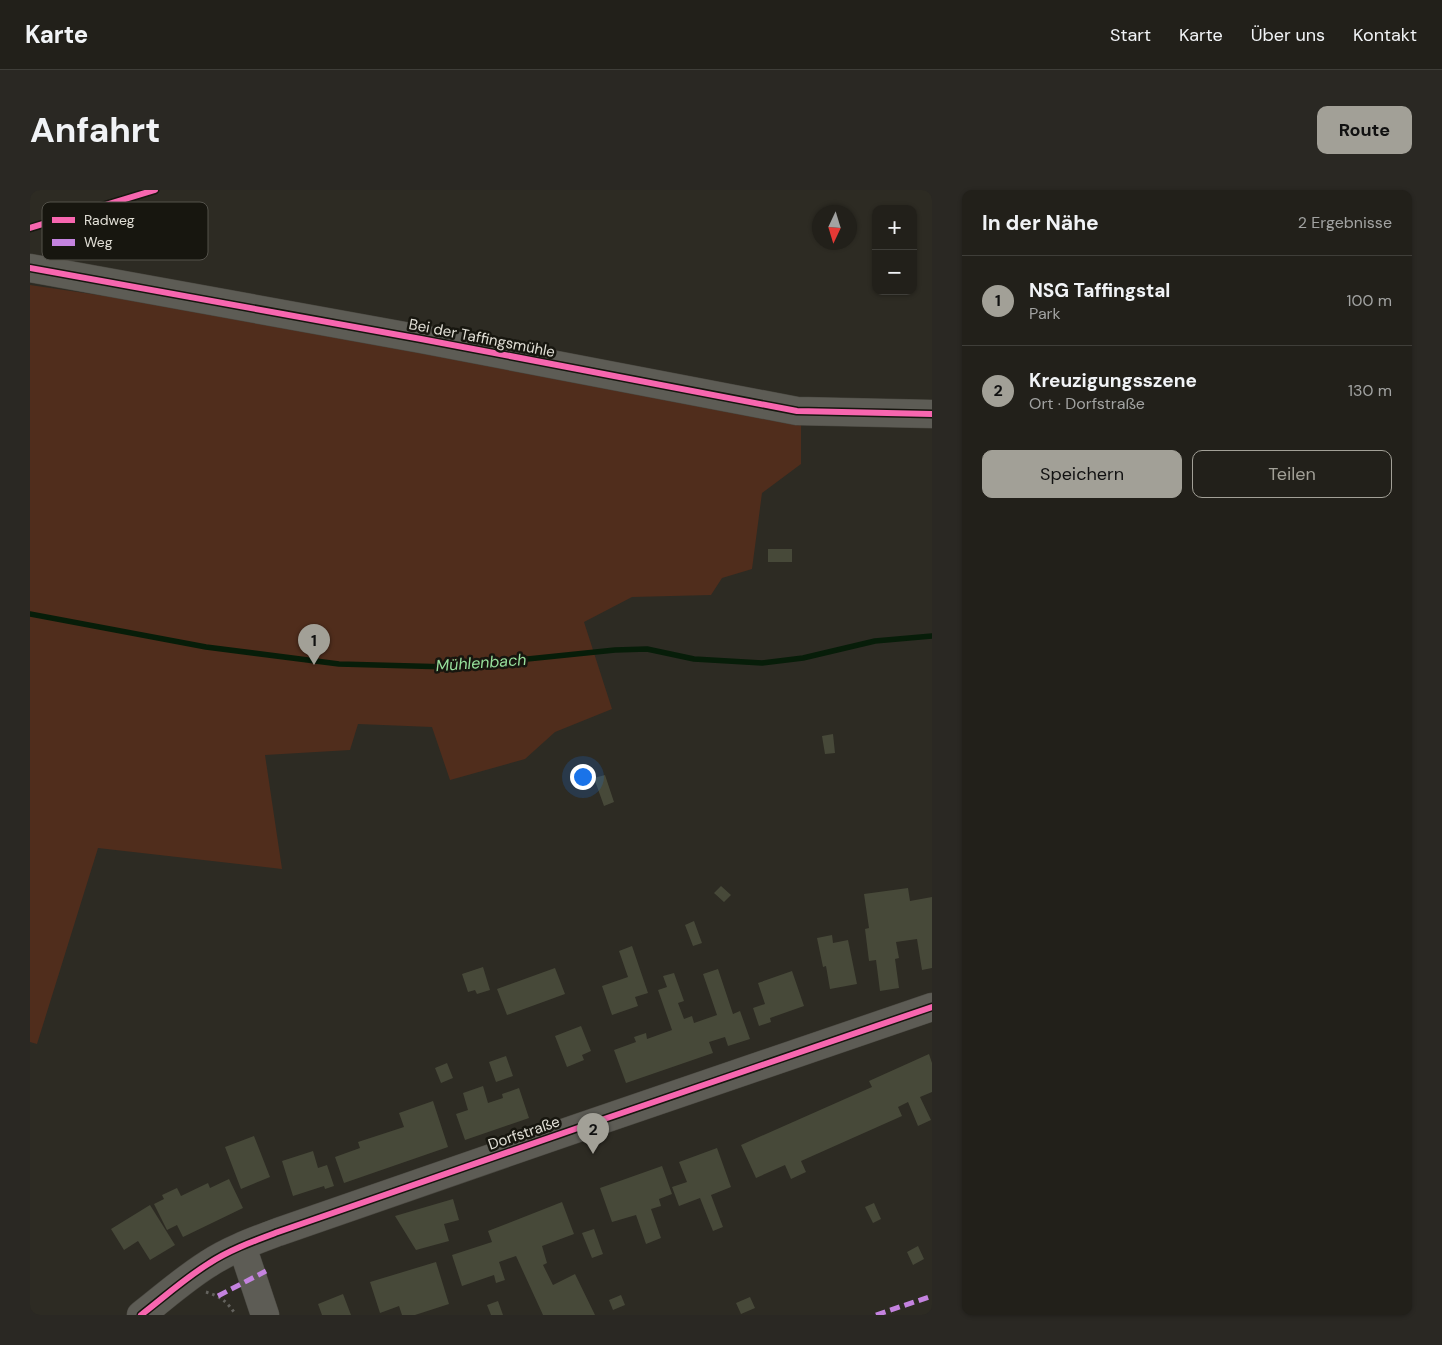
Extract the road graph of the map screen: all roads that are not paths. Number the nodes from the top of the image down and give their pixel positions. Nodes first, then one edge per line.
1 (30, 268) edge
2 (932, 414) edge
3 (932, 1007) edge
4 (242, 1246) junction
5 (141, 1315) edge
6 (265, 1315) edge

1 - 2 street, Bei der Taffingsmühle
3 - 4 street, Dorfstraße
4 - 5 street, Dorfstraße
4 - 6 street

